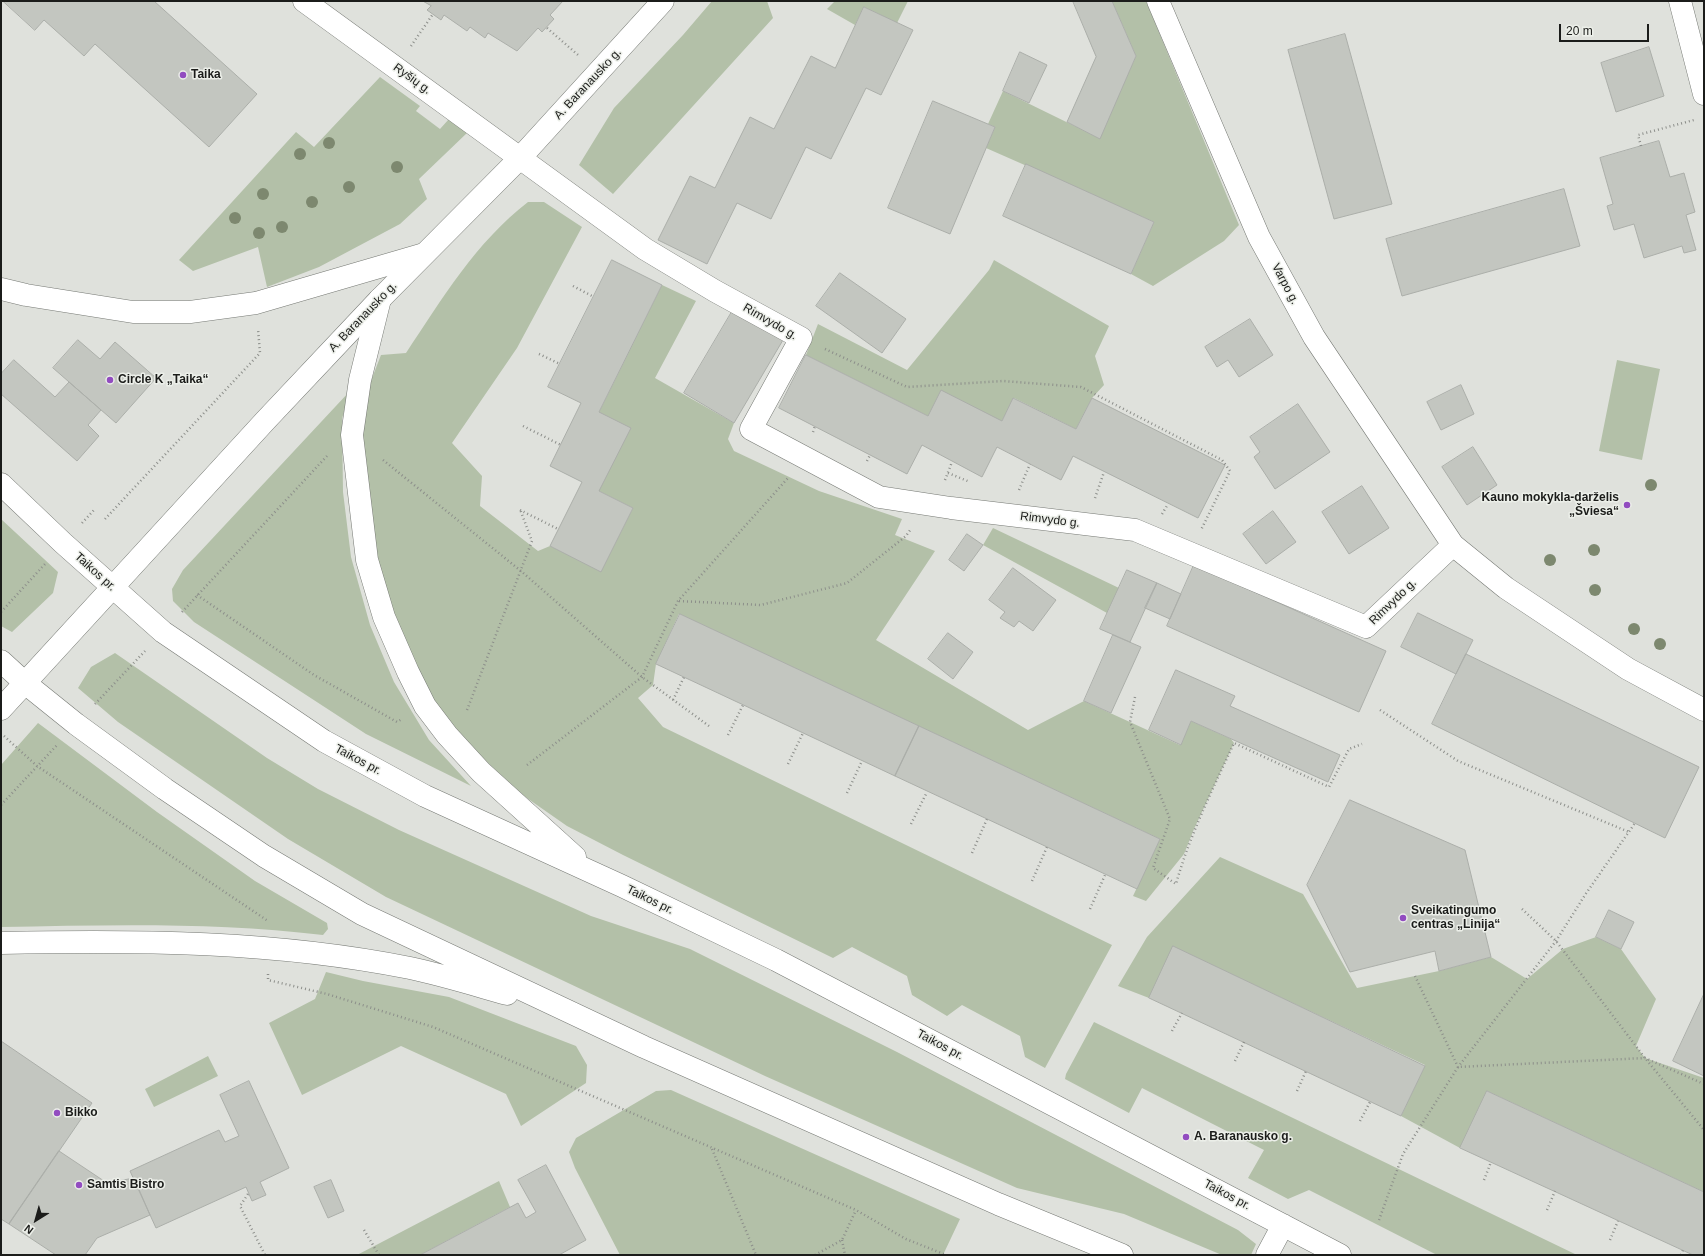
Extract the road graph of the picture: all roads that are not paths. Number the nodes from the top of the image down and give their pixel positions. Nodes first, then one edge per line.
1 (304, 1) edge
2 (663, 1) edge
3 (1158, 1) edge
4 (1680, 1) edge
5 (1704, 94) edge
6 (520, 158) junction
7 (424, 254) junction
8 (1, 289) edge
9 (380, 299) junction
10 (1, 484) edge
11 (1453, 545) junction
12 (112, 588) junction
13 (1, 661) edge
14 (25, 683) junction
15 (1, 709) edge
16 (1704, 710) edge
17 (594, 873) junction
18 (1, 943) edge
19 (562, 1009) junction
20 (1283, 1225) junction
21 (1122, 1255) edge
22 (1267, 1255) edge
23 (1340, 1255) edge

1 - 6 main road, Ryšių g.
2 - 6 main road, A. Baranausko g.
3 - 11 main road, Varpo g.
4 - 5 main road
6 - 7 main road, A. Baranausko g.
6 - 11 main road, Rimvydo g.
7 - 8 main road
7 - 9 main road, A. Baranausko g.
9 - 12 main road, A. Baranausko g.
9 - 17 main road
10 - 12 main road, Taikos pr.
11 - 16 main road
12 - 14 main road, A. Baranausko g.
12 - 17 main road, Taikos pr.
13 - 14 main road
14 - 15 main road, A. Baranausko g.
14 - 19 main road
17 - 20 main road, Taikos pr.
18 - 19 main road
19 - 21 main road
20 - 22 main road
20 - 23 main road, Taikos pr.

